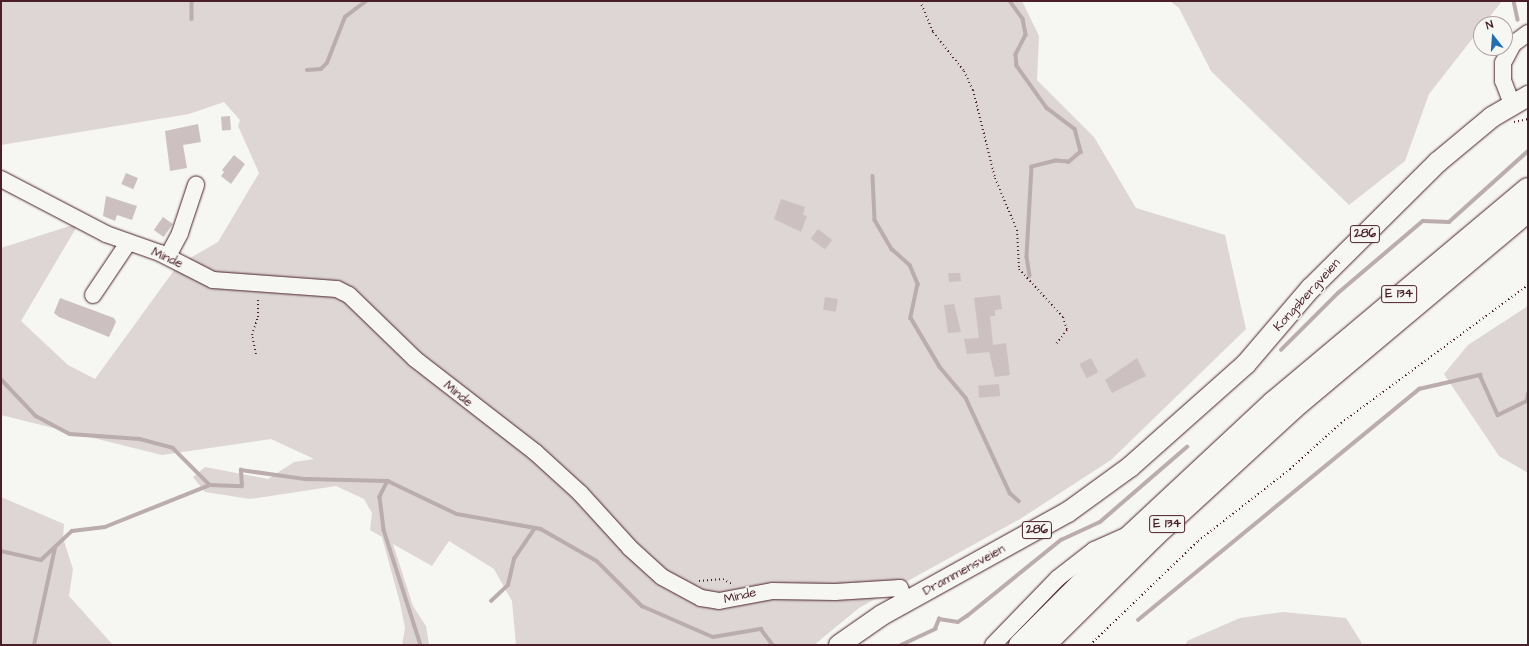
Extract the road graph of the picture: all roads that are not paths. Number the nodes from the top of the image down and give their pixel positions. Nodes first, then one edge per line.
1 (1528, 33) edge
2 (1520, 100) edge
3 (1, 179) edge
4 (196, 185) dead end
5 (1528, 190) edge
6 (1528, 211) edge
7 (128, 243) junction
8 (168, 256) junction
9 (93, 295) dead end
10 (1219, 391) joint
11 (1133, 533) junction
12 (903, 595) junction
13 (839, 645) edge
14 (993, 645) edge
15 (1020, 645) edge
16 (1044, 645) edge

1 - 2 street
2 - 10 main road, Kongsbergveien / 286
3 - 7 street, Minde
4 - 8 street
5 - 11 highway, E 134
6 - 16 highway, E 134
7 - 8 street, Minde
7 - 9 street
8 - 12 street, Minde
10 - 12 main road, Drammensveien / 286
11 - 14 street
11 - 15 highway, E 134
12 - 13 main road, Drammensveien / 286

